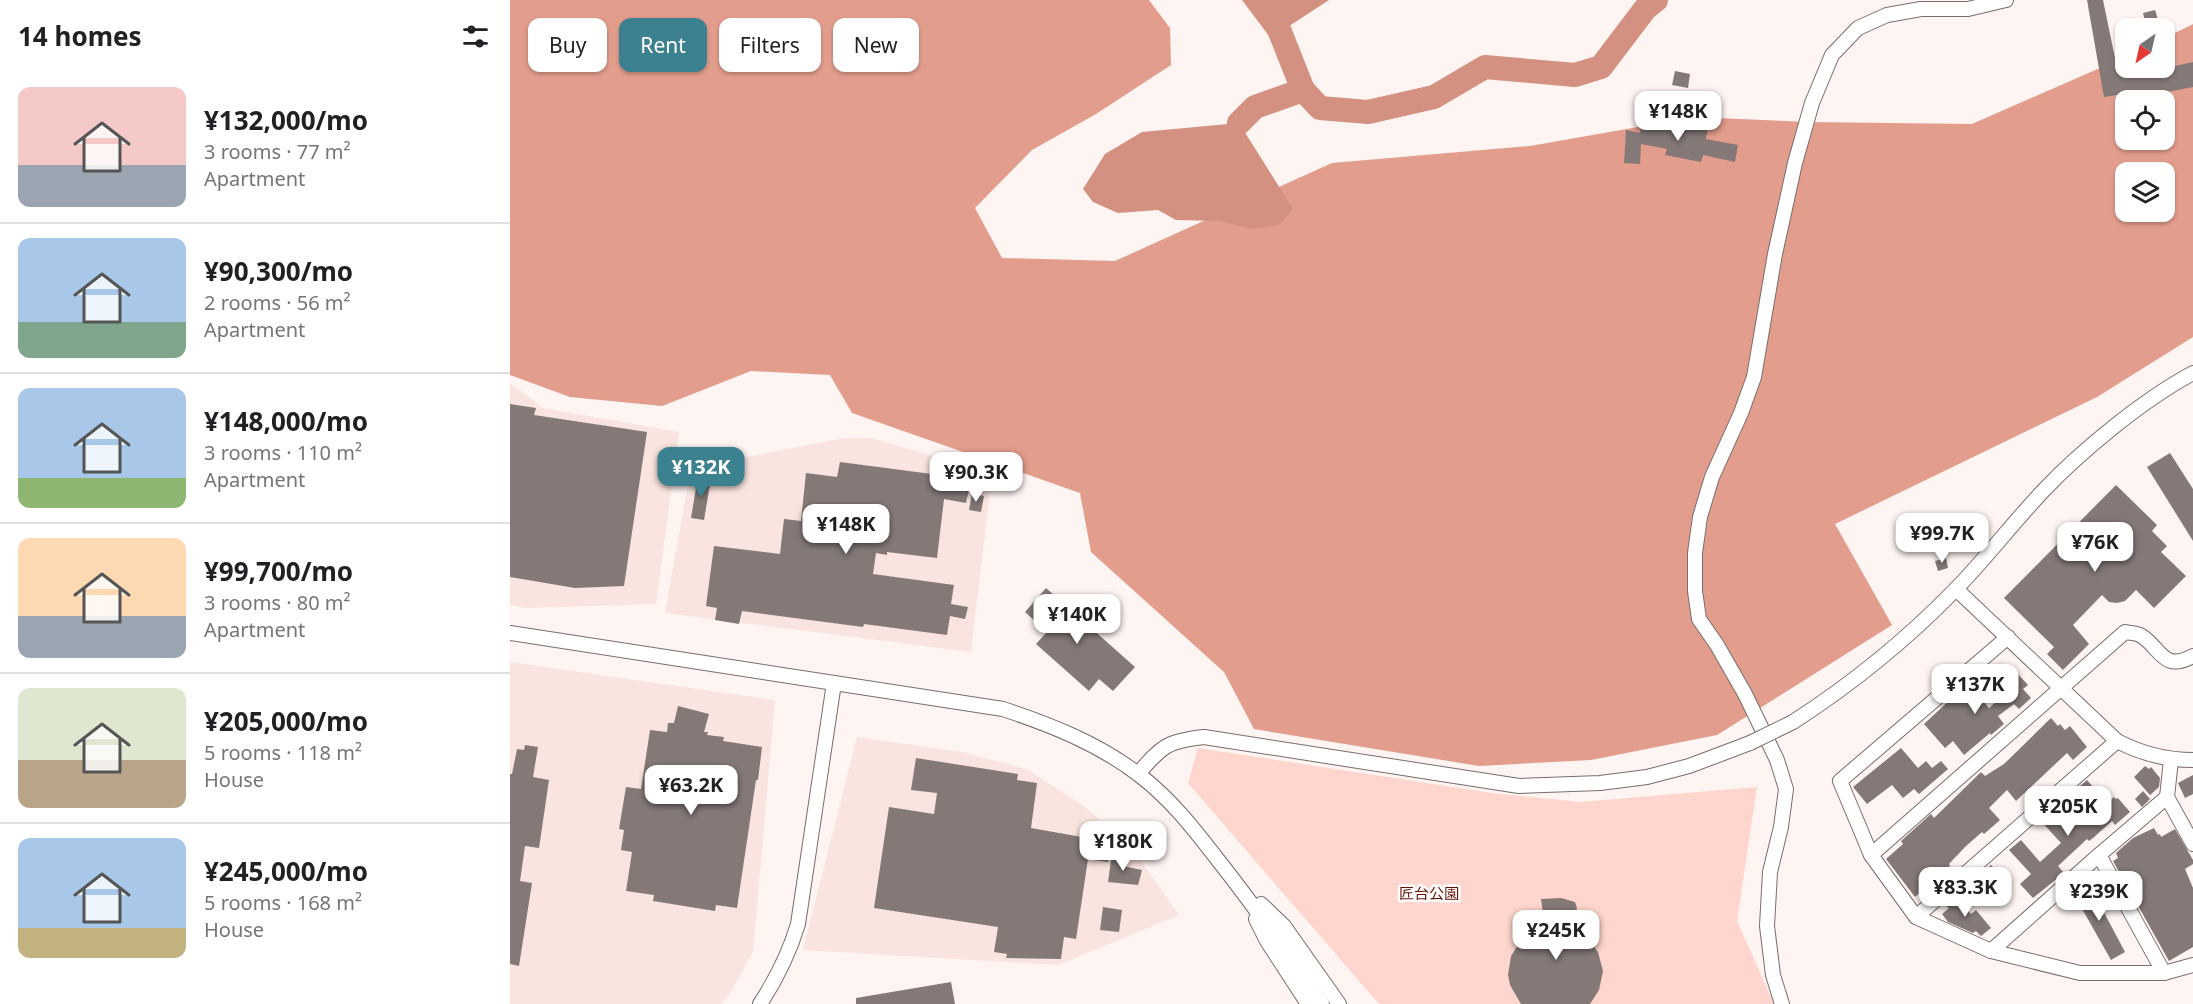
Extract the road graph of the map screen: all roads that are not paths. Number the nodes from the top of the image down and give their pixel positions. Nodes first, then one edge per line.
1 (2006, 0) edge
2 (2193, 373) edge
3 (1956, 589) junction
4 (510, 633) edge
5 (2008, 636) junction
6 (2193, 656) edge
7 (834, 683) junction
8 (2062, 689) junction
9 (2117, 741) junction
10 (2172, 760) junction
11 (2193, 760) edge
12 (1138, 774) junction
13 (2167, 797) junction
14 (2193, 844) edge
15 (1871, 855) junction
16 (2099, 855) junction
17 (1237, 883) junction
18 (1916, 917) junction
19 (1991, 951) junction
20 (2193, 965) edge
21 (2164, 973) junction
22 (760, 1004) edge
23 (1308, 1004) edge
24 (1322, 1004) edge
25 (1339, 1004) edge
26 (1782, 1004) edge

1 - 26 street
2 - 3 street
3 - 5 street
3 - 12 street, bridge
4 - 7 street
5 - 8 street
5 - 15 street
6 - 8 street
7 - 12 street
7 - 22 street
8 - 9 street
8 - 15 street
9 - 10 street
9 - 18 street
10 - 11 street
10 - 13 street
12 - 17 street
13 - 14 street
13 - 16 street
15 - 18 street
16 - 19 street
16 - 21 street
17 - 23 street
17 - 24 street
17 - 25 street
18 - 19 street
19 - 21 street
20 - 21 street

